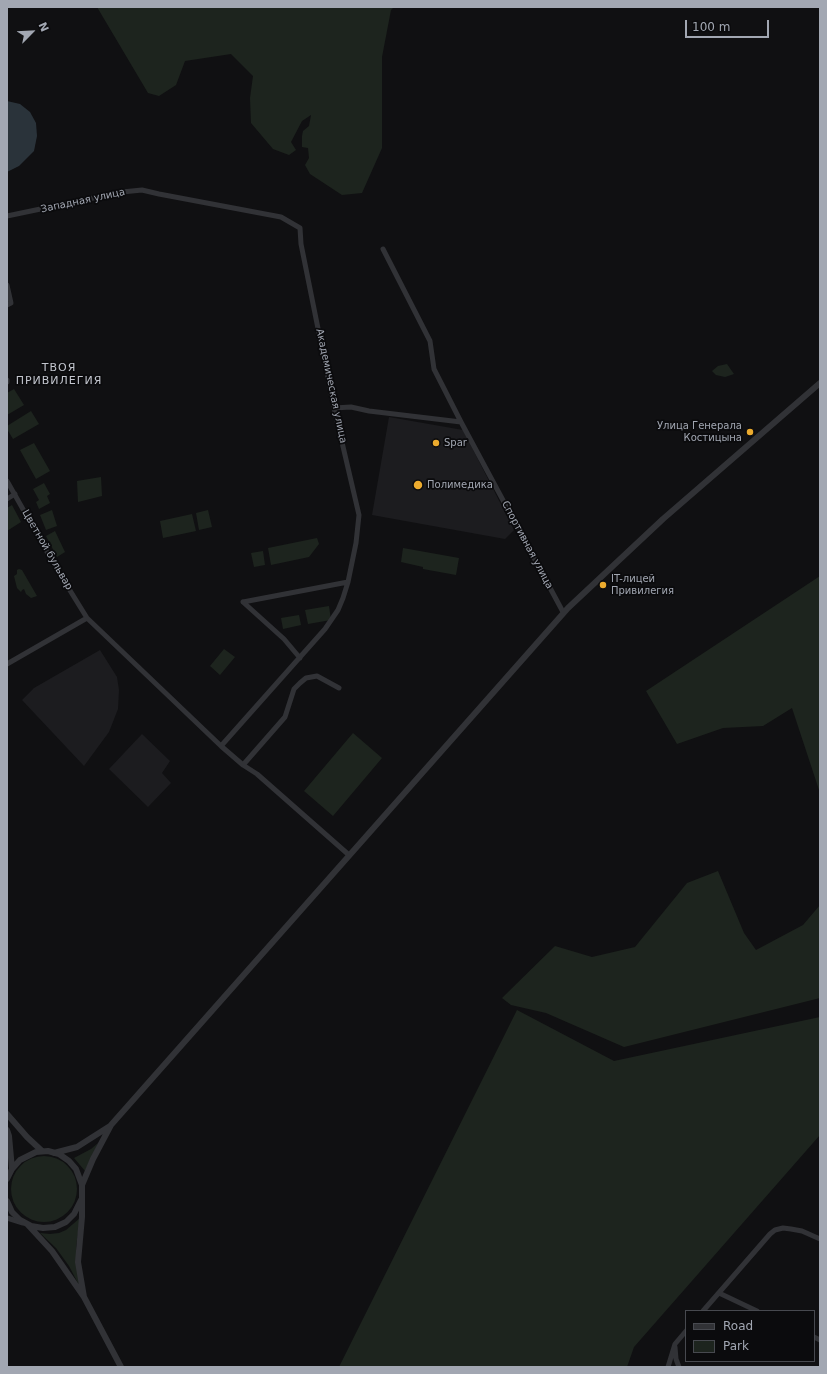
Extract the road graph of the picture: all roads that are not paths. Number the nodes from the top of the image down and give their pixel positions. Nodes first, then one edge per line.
1 (159, 194) joint
2 (7, 216) edge
3 (383, 249) dead end
4 (7, 285) edge
5 (7, 305) edge
6 (820, 383) edge
7 (334, 408) junction
8 (461, 422) junction
9 (7, 481) edge
10 (15, 494) junction
11 (7, 499) edge
12 (348, 582) junction
13 (563, 612) junction
14 (87, 618) junction
15 (300, 658) junction
16 (7, 664) edge
17 (339, 688) dead end
18 (221, 746) junction
19 (243, 765) junction
20 (349, 855) junction
21 (7, 1114) edge
22 (111, 1125) junction
23 (7, 1130) edge
24 (42, 1151) junction
25 (54, 1153) junction
26 (12, 1169) junction
27 (7, 1179) edge
28 (82, 1185) junction
29 (82, 1197) junction
30 (7, 1201) edge
31 (7, 1218) edge
32 (26, 1224) junction
33 (820, 1238) edge
34 (719, 1294) junction
35 (84, 1297) junction
36 (704, 1310) edge
37 (755, 1310) edge
38 (685, 1332) edge
39 (675, 1344) junction
40 (121, 1367) edge
41 (668, 1367) edge
42 (679, 1367) edge

1 - 2 street, Западная улица
1 - 7 street, Академическая улица
3 - 8 street, Спортивная улица
4 - 5 street
6 - 13 street
7 - 8 street
7 - 12 street, Академическая улица
8 - 13 street, Спортивная улица
9 - 10 street, Цветной бульвар
10 - 11 street
10 - 14 street, Цветной бульвар
12 - 15 street, Академическая улица
12 - 15 street
13 - 20 street
14 - 16 street
14 - 18 street, Цветной бульвар
15 - 18 street, Академическая улица
17 - 19 street
18 - 19 street, Цветной бульвар
19 - 20 street, Цветной бульвар
20 - 22 street
21 - 24 street
22 - 25 street
22 - 28 street
23 - 26 street
24 - 25 street
24 - 26 street
25 - 28 street
26 - 27 street
28 - 29 street
29 - 32 street
29 - 35 street
30 - 32 street
31 - 32 street
32 - 35 street
33 - 34 street
34 - 36 street
34 - 37 street
35 - 40 street
38 - 39 street
39 - 41 street
39 - 42 street

